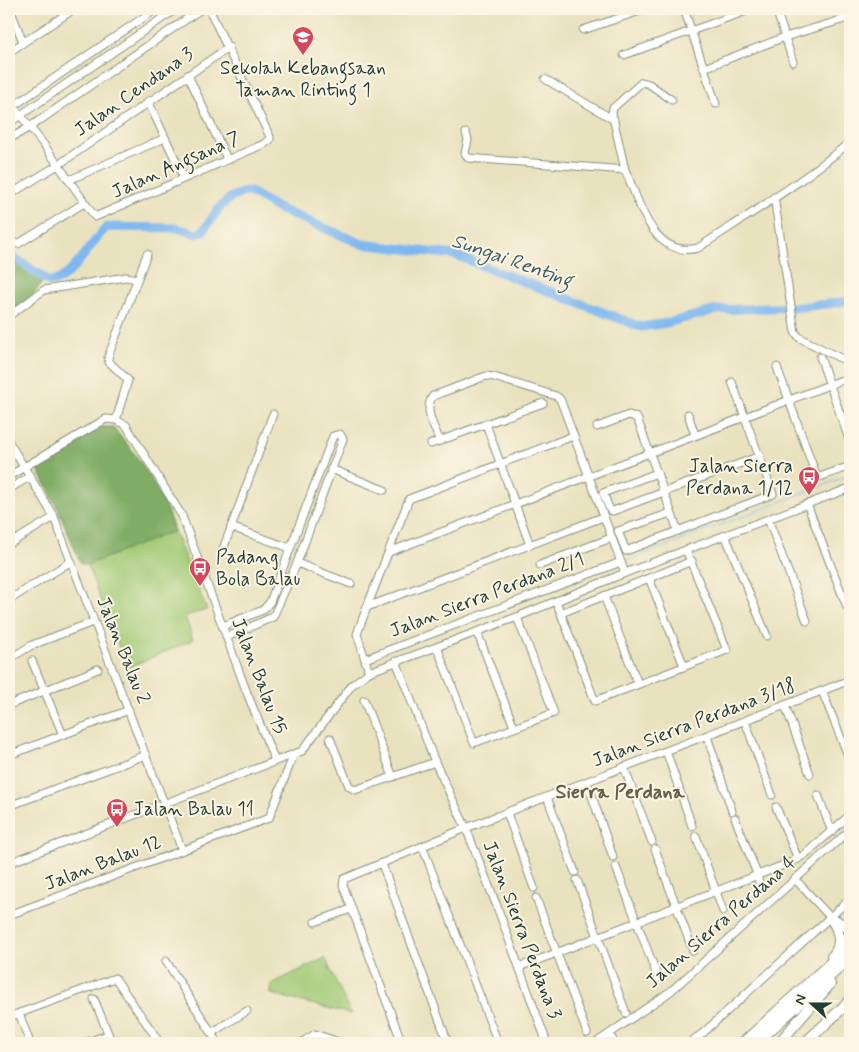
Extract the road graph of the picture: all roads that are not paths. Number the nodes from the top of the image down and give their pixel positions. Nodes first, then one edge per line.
1 (10, 9) edge
2 (74, 9) edge
3 (156, 9) edge
4 (176, 9) edge
5 (201, 9) edge
6 (209, 9) edge
7 (646, 9) edge
8 (684, 9) edge
9 (752, 9) edge
10 (776, 9) edge
11 (65, 11) edge
12 (848, 18) dead end
13 (583, 30) dead end
14 (692, 31) junction
15 (785, 37) junction
16 (23, 42) junction
17 (229, 47) junction
18 (9, 52) edge
19 (624, 55) dead end
20 (793, 62) dead end
21 (704, 68) junction
22 (188, 75) junction
23 (545, 79) dead end
24 (672, 100) dead end
25 (148, 101) junction
26 (716, 104) dead end
27 (10, 106) edge
28 (20, 116) junction
29 (614, 120) junction
30 (9, 123) edge
31 (30, 127) junction
32 (466, 133) dead end
33 (165, 138) junction
34 (9, 139) edge
35 (850, 142) edge
36 (227, 159) junction
37 (58, 165) junction
38 (625, 170) junction
39 (184, 178) junction
40 (69, 180) junction
41 (9, 195) edge
42 (774, 198) junction
43 (84, 203) junction
44 (9, 241) edge
45 (147, 254) dead end
46 (137, 279) junction
47 (9, 316) edge
48 (820, 357) dead end
49 (850, 363) edge
50 (777, 367) dead end
51 (850, 377) edge
52 (732, 382) dead end
53 (830, 385) junction
54 (789, 400) junction
55 (543, 403) dead end
56 (273, 414) dead end
57 (688, 414) dead end
58 (745, 417) junction
59 (116, 420) junction
60 (486, 424) junction
61 (597, 427) dead end
62 (695, 435) junction
63 (574, 436) junction
64 (440, 441) junction
65 (9, 442) edge
66 (850, 442) edge
67 (431, 444) dead end
68 (650, 452) junction
69 (760, 456) junction
70 (500, 465) junction
71 (26, 466) junction
72 (850, 466) edge
73 (331, 469) junction
74 (657, 473) junction
75 (9, 476) edge
76 (31, 476) junction
77 (589, 476) junction
78 (9, 489) edge
79 (384, 490) dead end
80 (850, 490) edge
81 (664, 492) junction
82 (808, 504) junction
83 (515, 506) junction
84 (671, 513) junction
85 (54, 517) junction
86 (603, 517) junction
87 (768, 519) junction
88 (231, 527) junction
89 (678, 531) junction
90 (725, 535) junction
91 (611, 538) junction
92 (9, 544) edge
93 (530, 545) junction
94 (290, 548) junction
95 (686, 550) junction
96 (222, 552) dead end
97 (389, 552) junction
98 (692, 561) junction
99 (70, 562) junction
100 (621, 562) junction
101 (297, 563) junction
102 (540, 565) dead end
103 (625, 573) junction
104 (649, 578) junction
105 (351, 584) dead end
106 (604, 596) junction
107 (9, 600) edge
108 (556, 601) junction
109 (367, 607) junction
110 (847, 607) dead end
111 (561, 613) junction
112 (517, 617) junction
113 (807, 621) dead end
114 (93, 622) junction
115 (222, 626) junction
116 (477, 632) junction
117 (767, 636) dead end
118 (227, 637) junction
119 (437, 647) junction
120 (9, 659) edge
121 (365, 659) junction
122 (32, 660) dead end
123 (396, 661) junction
124 (684, 666) junction
125 (98, 669) dead end
126 (369, 672) junction
127 (850, 680) edge
128 (638, 684) junction
129 (45, 690) junction
130 (822, 691) junction
131 (364, 700) dead end
132 (9, 705) edge
133 (785, 705) junction
134 (129, 710) junction
135 (745, 721) junction
136 (514, 727) junction
137 (63, 735) junction
138 (707, 736) junction
139 (330, 738) dead end
140 (666, 751) junction
141 (146, 754) junction
142 (294, 754) junction
143 (9, 755) edge
144 (849, 758) dead end
145 (275, 761) junction
146 (434, 762) junction
147 (624, 767) junction
148 (810, 774) dead end
149 (393, 777) junction
150 (587, 782) junction
151 (772, 795) dead end
152 (818, 795) dead end
153 (547, 797) junction
154 (165, 803) junction
155 (9, 806) edge
156 (776, 807) dead end
157 (507, 813) junction
158 (850, 815) edge
159 (692, 826) dead end
160 (466, 828) junction
161 (850, 830) edge
162 (832, 832) junction
163 (696, 836) dead end
164 (423, 848) junction
165 (182, 850) junction
166 (613, 857) dead end
167 (798, 859) junction
168 (9, 863) edge
169 (382, 864) junction
170 (616, 867) dead end
171 (575, 872) dead end
172 (757, 874) junction
173 (795, 879) junction
174 (577, 880) dead end
175 (534, 888) dead end
176 (761, 890) dead end
177 (715, 891) junction
178 (536, 898) dead end
179 (850, 900) edge
180 (677, 906) junction
181 (352, 909) junction
182 (722, 910) dead end
183 (10, 913) edge
184 (830, 917) junction
185 (638, 921) junction
186 (316, 922) dead end
187 (850, 929) edge
188 (598, 936) junction
189 (850, 945) edge
190 (693, 951) dead end
191 (558, 952) junction
192 (850, 959) edge
193 (166, 961) dead end
194 (526, 964) junction
195 (814, 976) junction
196 (658, 978) dead end
197 (94, 999) dead end
198 (850, 1001) edge
199 (247, 1011) dead end
200 (19, 1013) junction
201 (626, 1013) dead end
202 (9, 1017) edge
203 (211, 1033) junction
204 (587, 1033) dead end
205 (610, 1034) junction
206 (108, 1035) junction
207 (30, 1043) edge
208 (84, 1043) edge
209 (112, 1043) edge
210 (160, 1043) edge
211 (218, 1043) edge
212 (301, 1043) edge
213 (342, 1043) edge
214 (402, 1043) edge
215 (448, 1043) edge
216 (498, 1043) edge
217 (547, 1043) edge
218 (596, 1043) edge
219 (614, 1043) edge
220 (689, 1043) edge
221 (742, 1043) edge
222 (756, 1043) edge
223 (779, 1043) edge
224 (788, 1043) edge
225 (796, 1043) edge
226 (806, 1043) edge

1 - 16 street
2 - 11 street
3 - 27 street
4 - 28 street
5 - 31 street
6 - 17 street
7 - 13 street
8 - 14 street
9 - 14 street
10 - 15 street
11 - 16 street
12 - 15 street
14 - 19 street
14 - 21 street
15 - 20 street
15 - 21 street
16 - 18 street
17 - 22 street, Jalan Cendana 3
17 - 36 street, Jalan Angsana 7
21 - 26 street
22 - 25 street, Jalan Cendana 3
22 - 36 street
23 - 29 street
24 - 29 street
25 - 33 street
25 - 37 street, Jalan Cendana 3
27 - 28 street
28 - 30 street
28 - 31 street
29 - 38 street
31 - 34 street
31 - 37 street
32 - 38 street
33 - 39 street
33 - 40 street
35 - 42 street
36 - 39 street, Jalan Angsana 7
37 - 40 street
37 - 41 street, Jalan Cendana 3
38 - 42 street
39 - 43 street, Jalan Angsana 7
40 - 43 street
42 - 49 street
43 - 44 street
45 - 46 street
46 - 47 street
46 - 59 street
48 - 53 street
50 - 54 street
51 - 53 street
52 - 58 street
53 - 54 street
53 - 66 street
54 - 58 street
54 - 72 street
55 - 60 street
56 - 88 street
57 - 62 street
58 - 62 street
58 - 69 street
59 - 71 street
59 - 115 street, Jalan Balau 15
60 - 64 street
60 - 70 street
61 - 68 street
62 - 68 street
63 - 64 street
63 - 70 street
63 - 77 street
64 - 67 street
65 - 71 street, Jalan Balau 2
68 - 74 street
68 - 77 street
69 - 81 street
69 - 89 street
70 - 83 street
70 - 97 street
71 - 75 street
71 - 76 street, Jalan Balau 2
73 - 79 street
73 - 94 street
73 - 101 street
74 - 81 street
74 - 81 street
76 - 78 street
76 - 85 street, Jalan Balau 2
77 - 83 street
77 - 86 street
80 - 82 street
81 - 84 street
82 - 87 street
82 - 110 street
83 - 93 street
83 - 97 street
84 - 89 street
84 - 89 street
85 - 92 street
85 - 99 street, Jalan Balau 2
86 - 91 street
86 - 93 street
87 - 90 street
87 - 113 street
88 - 94 street
88 - 96 street
90 - 95 street
90 - 117 street
91 - 100 street
91 - 102 street
93 - 109 street
94 - 115 street
95 - 98 street
95 - 103 street
97 - 109 street
98 - 104 street
98 - 124 street
99 - 107 street
99 - 114 street, Jalan Balau 2
100 - 103 street
100 - 121 street, Jalan Sierra Perdana 2/1
101 - 105 street
101 - 118 street
103 - 108 street
104 - 106 street
104 - 124 street
106 - 111 street
106 - 128 street
108 - 111 street
108 - 112 street
109 - 121 street
111 - 128 street
112 - 116 street
112 - 136 street
114 - 120 street
114 - 134 street, Jalan Balau 2
115 - 118 street, Jalan Balau 15
116 - 119 street
116 - 136 street
118 - 145 street, Jalan Balau 15
119 - 123 street
119 - 136 street
121 - 126 street
122 - 129 street
123 - 126 street
123 - 146 street, Jalan Sierra Perdana 3
124 - 128 street
125 - 129 street
126 - 142 street
127 - 130 street, Jalan Sierra Perdana 3/18
129 - 132 street
129 - 137 street
130 - 133 street, Jalan Sierra Perdana 3/18
130 - 144 street
131 - 149 street
133 - 135 street, Jalan Sierra Perdana 3/18
133 - 148 street
134 - 137 street
134 - 141 street, Jalan Balau 2
135 - 138 street, Jalan Sierra Perdana 3/18
135 - 151 street
137 - 143 street
138 - 140 street, Jalan Sierra Perdana 3/18
138 - 172 street
139 - 149 street
140 - 147 street, Jalan Sierra Perdana 3/18
140 - 159 street
141 - 154 street, Jalan Balau 2
141 - 155 street
142 - 145 street
142 - 165 street, Jalan Balau 12
145 - 154 street
146 - 149 street
146 - 160 street, Jalan Sierra Perdana 3
147 - 150 street, Jalan Sierra Perdana 3/18
147 - 180 street
150 - 153 street, Jalan Sierra Perdana 3/18
150 - 166 street
152 - 162 street
153 - 157 street, Jalan Sierra Perdana 3/18
153 - 171 street
154 - 165 street, Jalan Balau 2
154 - 168 street
156 - 167 street
157 - 160 street, Jalan Sierra Perdana 3/18
157 - 175 street
158 - 162 street
160 - 164 street, Jalan Sierra Perdana 3/18
160 - 194 street, Jalan Sierra Perdana 3
161 - 173 street, Jalan Sierra Perdana 4
162 - 167 street
163 - 177 street
164 - 169 street, Jalan Sierra Perdana 3/18
164 - 216 street
165 - 183 street, Jalan Balau 12
167 - 172 street
169 - 181 street, Jalan Sierra Perdana 3/18
169 - 215 street
170 - 185 street
172 - 176 street
172 - 177 street
173 - 184 street
173 - 205 street, Jalan Sierra Perdana 4
174 - 188 street
177 - 180 street
177 - 182 street
178 - 191 street
179 - 184 street
180 - 185 street
180 - 190 street
181 - 186 street
181 - 214 street
184 - 187 highway
184 - 195 highway
184 - 220 street
185 - 188 street
185 - 196 street
188 - 191 street
188 - 201 street
189 - 195 highway
191 - 194 street
191 - 204 street
192 - 222 highway
192 - 223 highway
193 - 203 street
194 - 217 street, Jalan Sierra Perdana 3
195 - 221 highway
197 - 206 street
198 - 226 highway
199 - 203 street
200 - 202 street
200 - 207 street
200 - 210 street
203 - 211 street
205 - 218 street, Jalan Sierra Perdana 4
205 - 219 street
206 - 208 street
206 - 209 street
212 - 213 street
224 - 225 highway

